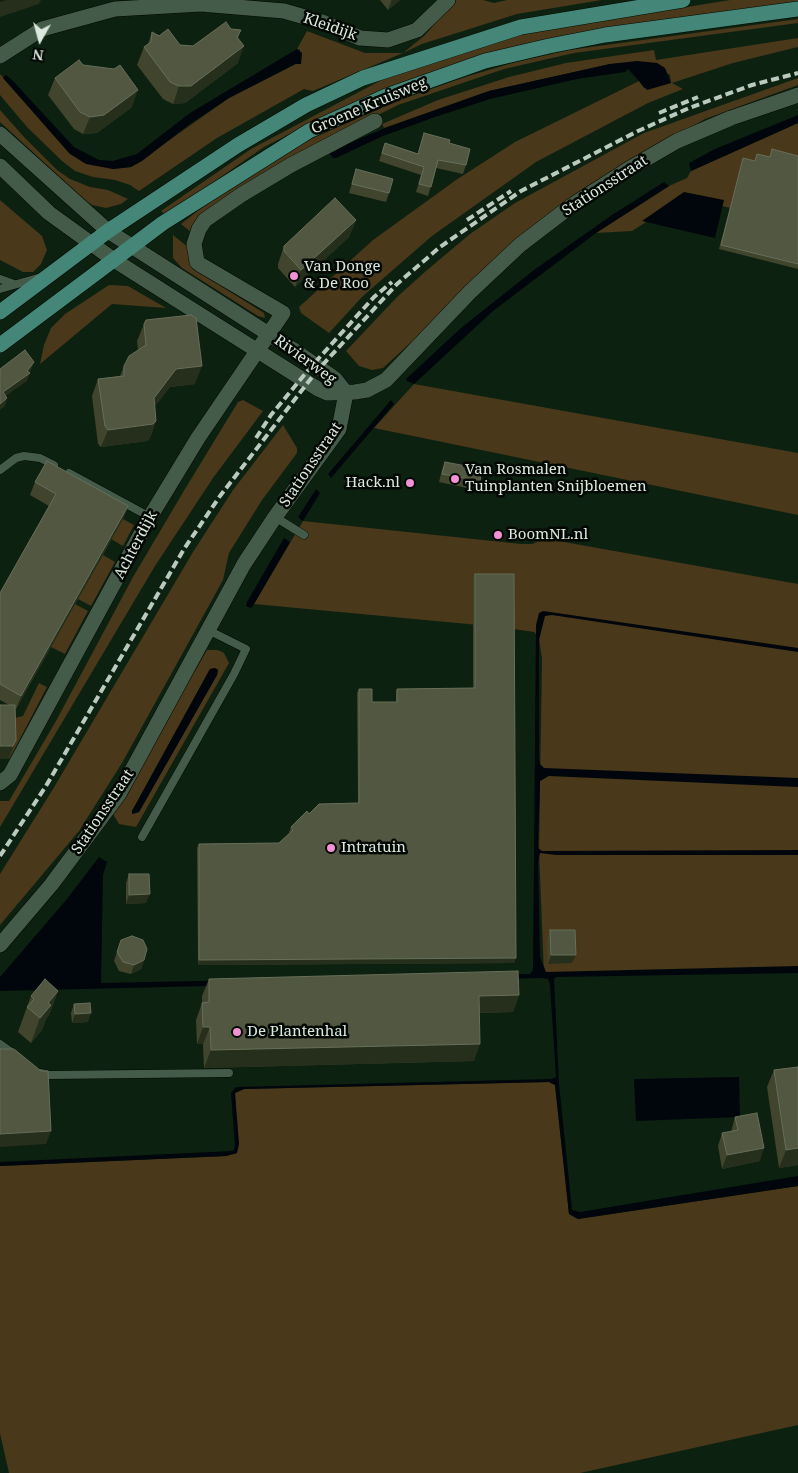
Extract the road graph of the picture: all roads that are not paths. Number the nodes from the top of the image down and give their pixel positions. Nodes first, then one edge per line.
1 (448, 0) edge
2 (683, 0) edge
3 (798, 10) edge
4 (0, 56) edge
5 (798, 95) edge
6 (375, 121) dead end
7 (0, 134) edge
8 (0, 166) edge
9 (108, 231) junction
10 (92, 244) junction
11 (194, 244) joint
12 (131, 247) junction
13 (114, 260) junction
14 (50, 275) junction
15 (0, 279) edge
16 (14, 284) junction
17 (0, 288) edge
18 (0, 312) edge
19 (283, 313) joint
20 (269, 334) junction
21 (0, 346) edge
22 (258, 351) junction
23 (346, 393) junction
24 (0, 470) edge
25 (150, 517) junction
26 (275, 517) junction
27 (304, 535) dead end
28 (208, 630) junction
29 (0, 783) edge
30 (142, 837) dead end
31 (0, 945) edge
32 (0, 1044) edge
33 (22, 1060) edge
34 (29, 1065) edge
35 (229, 1073) dead end

1 - 4 street, Kleidijk
2 - 9 main road, Groene Kruisweg
3 - 12 main road, Groene Kruisweg
5 - 23 street, Stationsstraat
6 - 11 street, Groene Kruisweg
7 - 9 street, Rivierweg
8 - 10 street, Rivierweg
9 - 10 main road, Groene Kruisweg
9 - 12 street, Rivierweg
10 - 13 street, Rivierweg
10 - 14 main road, Groene Kruisweg
11 - 19 street, Rivierweg
12 - 13 main road, Groene Kruisweg
12 - 20 street, Rivierweg
13 - 21 main road, Groene Kruisweg
13 - 22 street, Rivierweg
14 - 16 lane
14 - 18 main road, Groene Kruisweg
15 - 16 lane
16 - 17 lane
19 - 20 street, Achterdijk
20 - 22 street, Achterdijk
20 - 23 street, Rivierweg
22 - 23 street, Rivierweg
22 - 25 street, Achterdijk
23 - 26 street, Stationsstraat
24 - 25 lane
25 - 29 street, Achterdijk
26 - 27 lane
26 - 28 street, Stationsstraat
28 - 30 lane
28 - 31 street, Stationsstraat
32 - 33 lane
34 - 35 lane

